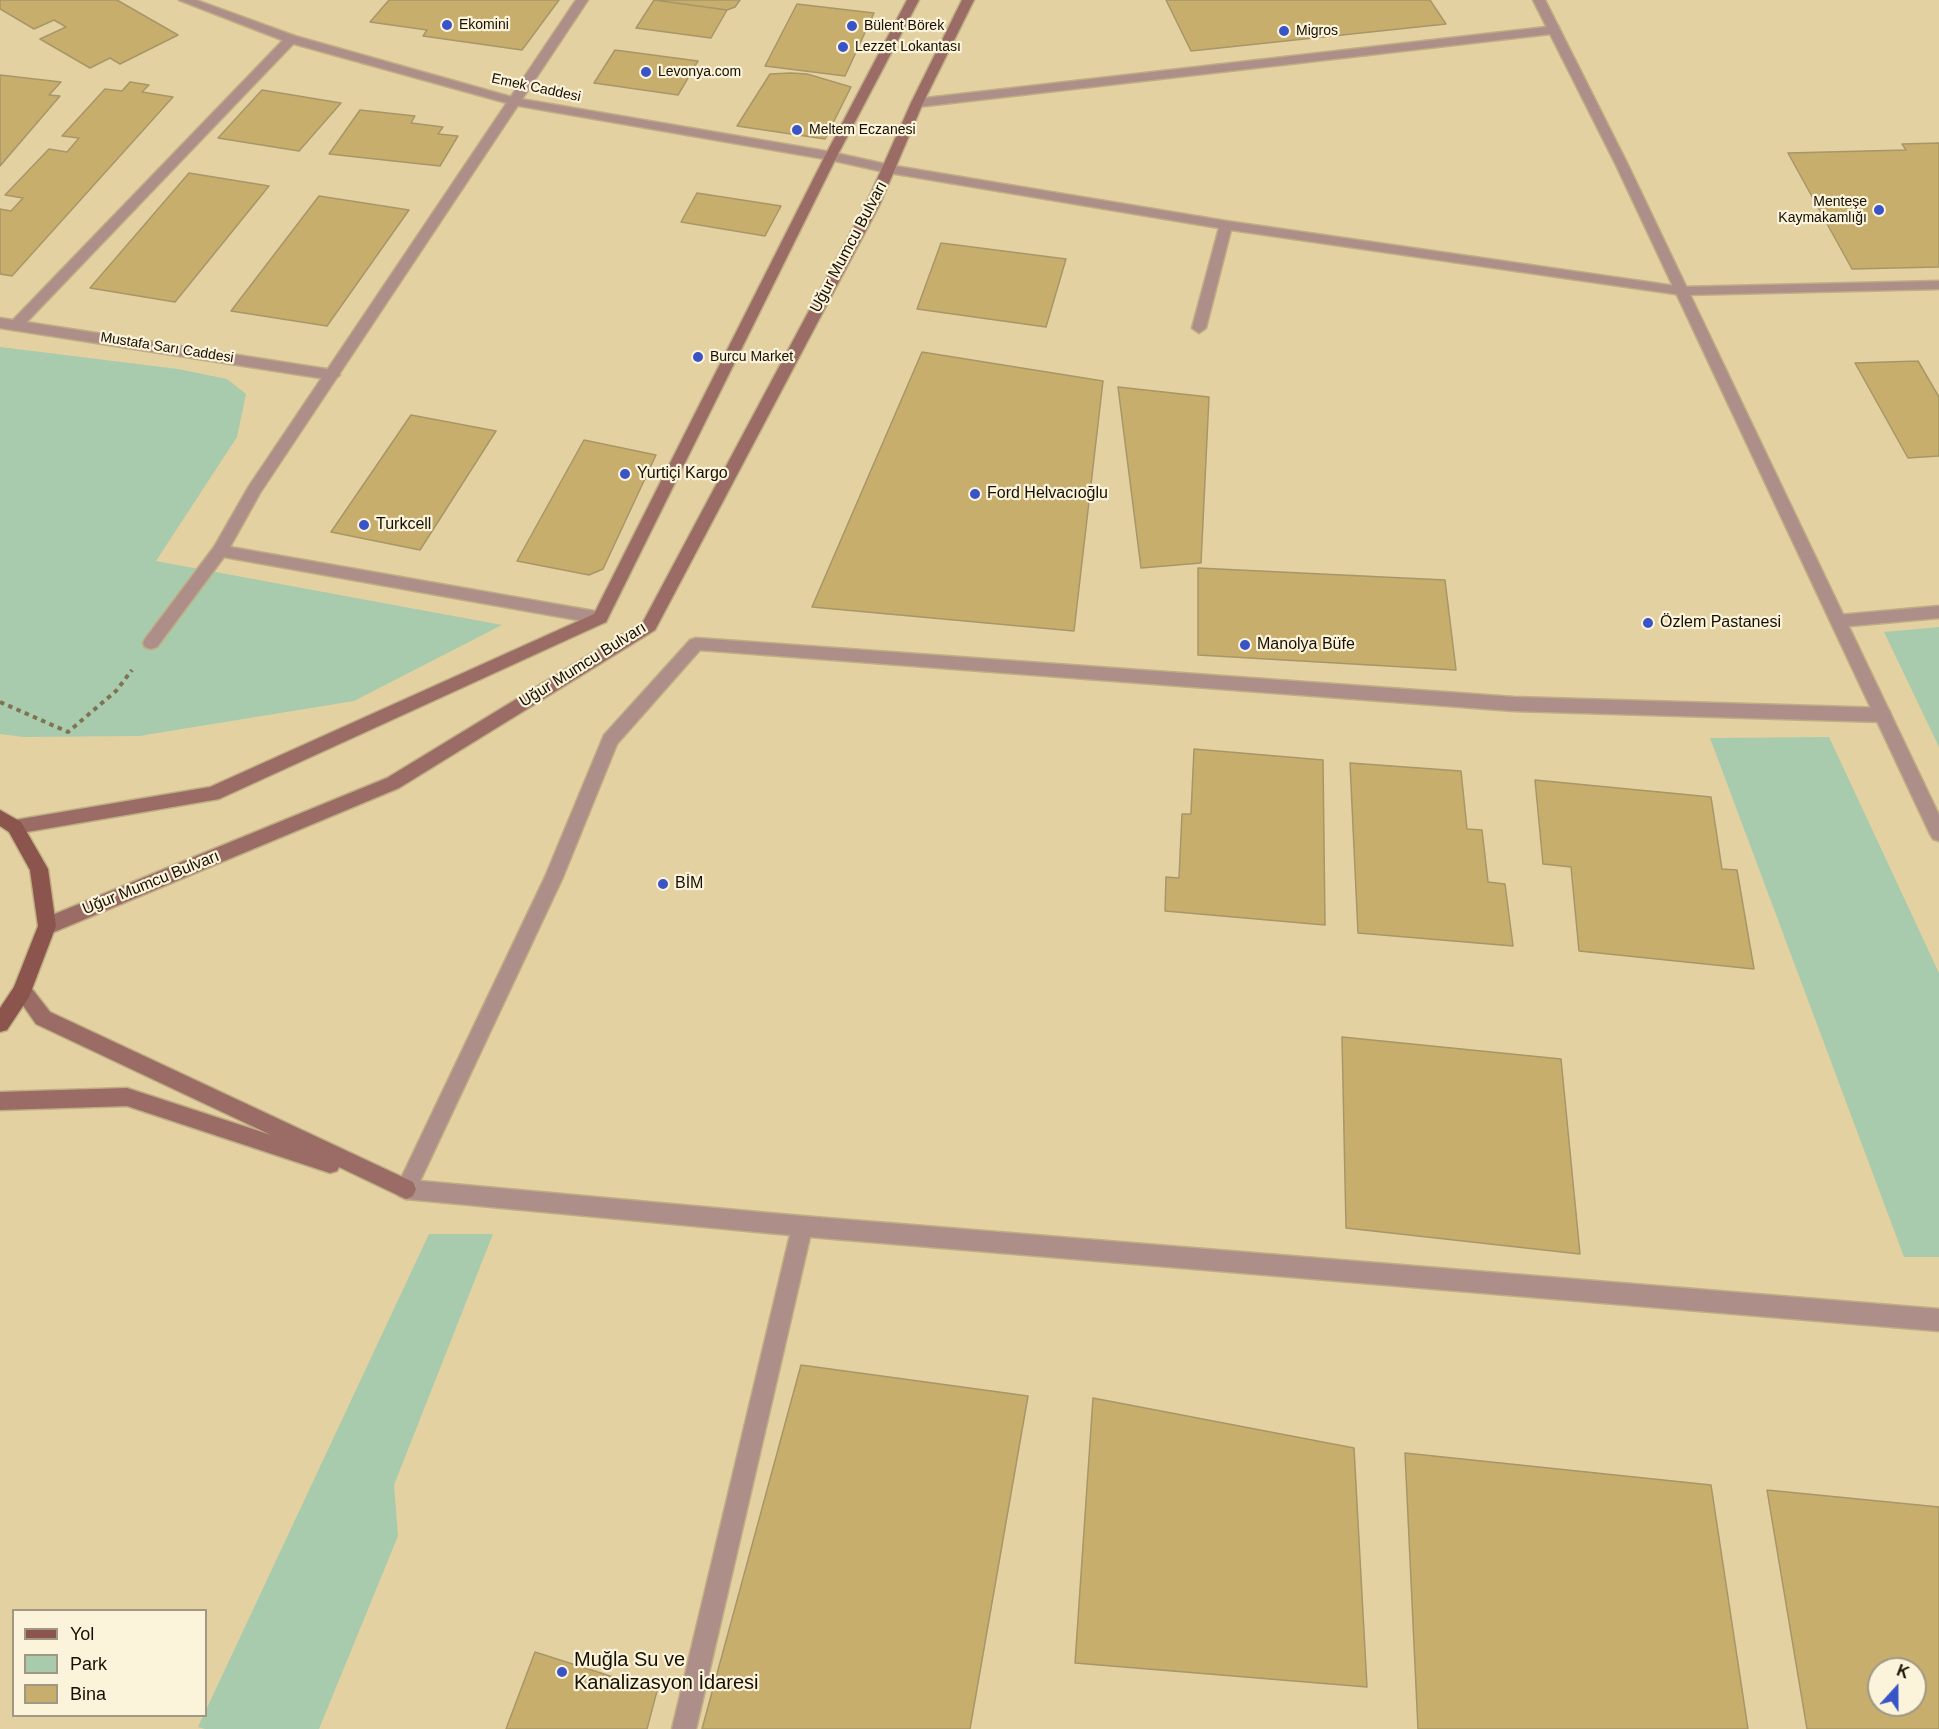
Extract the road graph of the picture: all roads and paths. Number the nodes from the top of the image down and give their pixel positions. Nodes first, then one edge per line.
1 (185, 0) edge
2 (225, 0) edge
3 (582, 0) edge
4 (913, 0) edge
5 (968, 0) edge
6 (1539, 0) edge
7 (212, 12) junction
8 (1555, 30) junction
9 (291, 39) junction
10 (514, 101) junction
11 (917, 103) junction
12 (831, 156) junction
13 (890, 169) junction
14 (1226, 225) junction
15 (1939, 285) edge
16 (1682, 291) junction
17 (0, 323) edge
18 (17, 324) junction
19 (1200, 328) dead end
20 (333, 375) junction
21 (220, 551) junction
22 (1939, 612) edge
23 (600, 618) junction
24 (1839, 621) junction
25 (151, 644) joint
26 (0, 702) edge
27 (1883, 716) junction
28 (7, 822) edge
29 (1939, 834) edge
30 (47, 926) junction
31 (22, 991) junction
32 (0, 1024) edge
33 (0, 1101) edge
34 (406, 1189) junction
35 (802, 1226) junction
36 (1939, 1320) edge
37 (684, 1729) edge

1 - 7 street, Emek Caddesi
2 - 7 street
3 - 10 street
4 - 12 main road, Uğur Mumcu Bulvarı
5 - 11 main road, Uğur Mumcu Bulvarı
6 - 8 street
7 - 9 street, Emek Caddesi
8 - 11 street
8 - 16 street
9 - 10 street, Emek Caddesi
9 - 18 street
10 - 12 street, Emek Caddesi
10 - 20 street
11 - 13 main road, Uğur Mumcu Bulvarı
12 - 13 street, Emek Caddesi
12 - 23 main road, Uğur Mumcu Bulvarı
13 - 14 street, Emek Caddesi
13 - 30 main road, Uğur Mumcu Bulvarı
14 - 16 street, Emek Caddesi
14 - 19 street
15 - 16 street, Emek Caddesi
16 - 24 street
17 - 18 street, Mustafa Sarı Caddesi
18 - 20 street, Mustafa Sarı Caddesi
20 - 21 street
21 - 23 street
21 - 25 street
22 - 24 street
23 - 28 main road, Uğur Mumcu Bulvarı
24 - 27 street
25 - 26 path
27 - 29 street
27 - 34 street
28 - 30 main road
30 - 31 main road
31 - 32 main road
31 - 34 main road
33 - 34 main road
34 - 35 street
35 - 36 street
35 - 37 street

